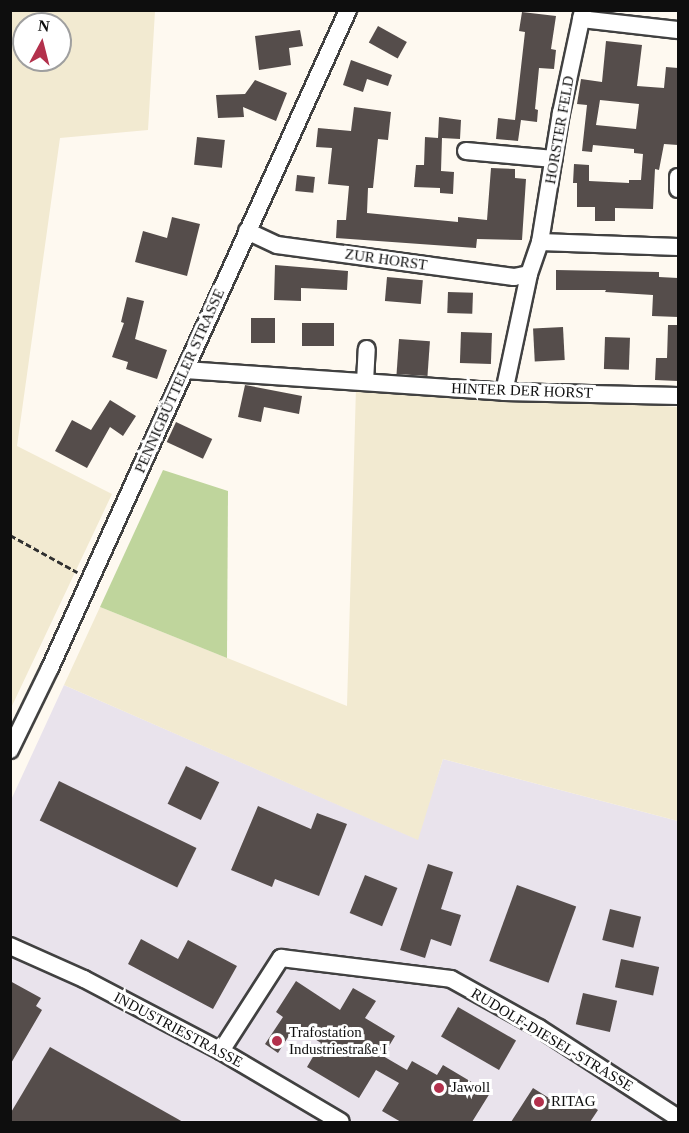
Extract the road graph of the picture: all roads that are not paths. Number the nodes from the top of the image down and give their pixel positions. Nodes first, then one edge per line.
1 (348, 10) edge
2 (582, 15) edge
3 (678, 30) edge
4 (466, 151) dead end
5 (554, 159) junction
6 (678, 177) edge
7 (678, 189) edge
8 (247, 231) junction
9 (540, 242) junction
10 (678, 247) edge
11 (529, 274) junction
12 (367, 349) dead end
13 (185, 370) junction
14 (365, 382) junction
15 (504, 392) junction
16 (678, 396) edge
17 (10, 750) edge
18 (10, 946) edge
19 (221, 1051) junction
20 (659, 1115) edge
21 (678, 1118) edge
22 (341, 1122) edge

1 - 8 street, PENNIGBÜTTELER STRASSE
2 - 3 street, HORSTER FELD
2 - 5 street, HORSTER FELD
4 - 5 street
5 - 9 street, HORSTER FELD
6 - 7 street
8 - 11 street, ZUR HORST
8 - 13 street, PENNIGBÜTTELER STRASSE
9 - 10 street
9 - 11 street, HORSTER FELD
11 - 15 street, HORSTER FELD
12 - 14 street
13 - 14 street, HINTER DER HORST
13 - 17 street, PENNIGBÜTTELER STRASSE
14 - 15 street, HINTER DER HORST
15 - 16 street, HINTER DER HORST
18 - 19 street, INDUSTRIESTRASSE
19 - 20 street, RUDOLF-DIESEL-STRASSE
19 - 22 street, INDUSTRIESTRASSE
20 - 21 street, RUDOLF-DIESEL-STRASSE

